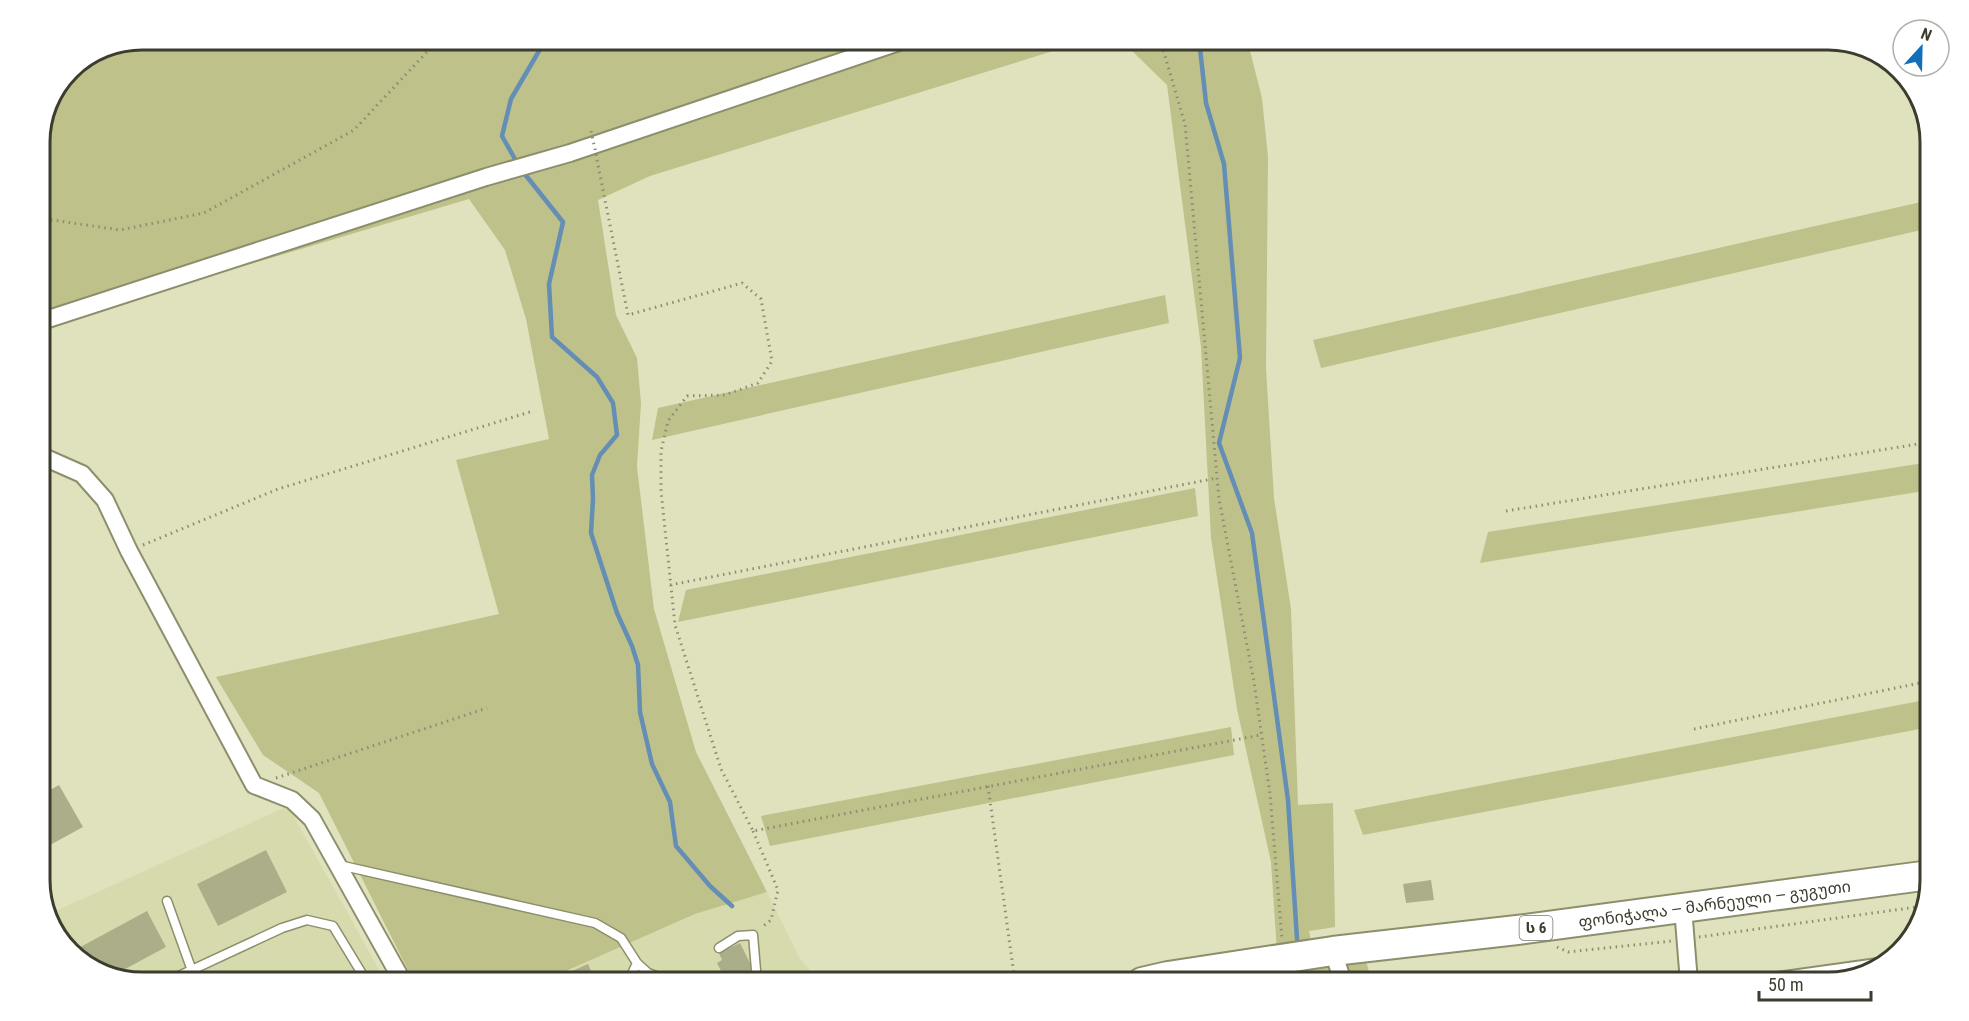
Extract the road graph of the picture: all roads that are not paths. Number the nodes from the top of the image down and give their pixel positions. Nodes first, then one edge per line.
1 (878, 49) edge
2 (50, 318) edge
3 (50, 459) edge
4 (338, 865) junction
5 (1920, 875) edge
6 (167, 901) dead end
7 (1683, 909) junction
8 (719, 948) dead end
9 (1333, 951) junction
10 (637, 963) junction
11 (192, 969) junction
12 (186, 972) edge
13 (193, 972) edge
14 (361, 972) edge
15 (398, 972) edge
16 (633, 972) edge
17 (647, 972) edge
18 (756, 972) edge
19 (1195, 972) edge
20 (1340, 972) edge
21 (1688, 972) edge

1 - 2 street
3 - 4 street
4 - 10 lane
4 - 15 street
5 - 7 highway, ფონიჭალა — მარნეული — გუგუთი / ს 6
6 - 11 lane
7 - 9 highway, ფონიჭალა — მარნეული — გუგუთი / ს 6
7 - 21 street
8 - 18 lane
9 - 19 highway, ფონიჭალა — მარნეული — გუგუთი / ს 6
9 - 20 street
10 - 16 lane
10 - 17 lane
11 - 12 lane
11 - 13 lane
11 - 14 lane

